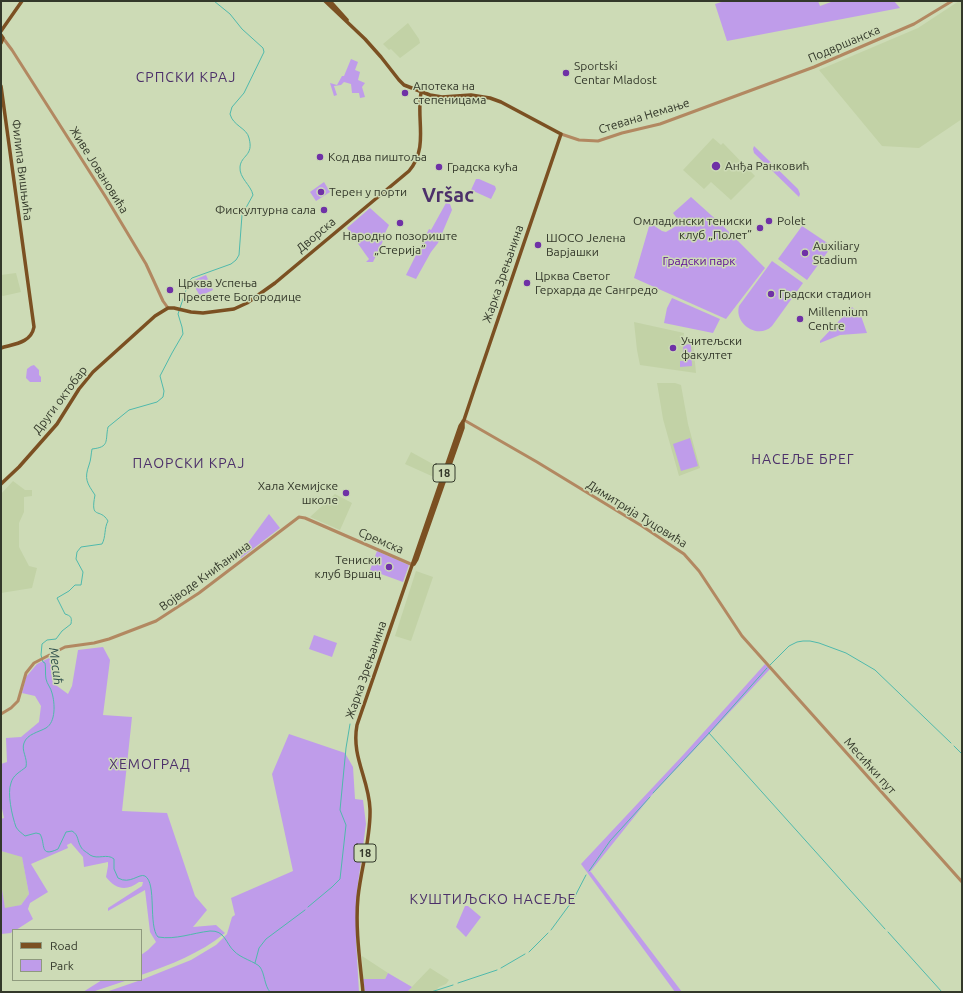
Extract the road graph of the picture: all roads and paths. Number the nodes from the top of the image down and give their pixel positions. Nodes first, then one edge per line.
1 (22, 1) edge
2 (325, 1) edge
3 (330, 1) edge
4 (952, 1) edge
5 (348, 23) junction
6 (2, 30) edge
7 (2, 39) edge
8 (1, 86) edge
9 (421, 93) junction
10 (739, 95) joint
11 (561, 134) junction
12 (168, 308) junction
13 (1, 348) edge
14 (464, 420) junction
15 (1, 484) edge
16 (341, 534) joint
17 (413, 565) junction
18 (765, 663) joint
19 (1, 714) edge
20 (962, 882) edge
21 (363, 992) edge

1 - 6 main road
2 - 5 main road
3 - 5 main road
4 - 10 street, Подвршанска
5 - 9 main road, Стевана Немање
6 - 7 main road
7 - 12 street, Живе Јовановића
8 - 13 main road, Филипа Вишњића
9 - 11 main road, Стевана Немање
9 - 12 main road, Дворска
10 - 11 street, Стевана Немање
11 - 14 main road, Жарка Зрењанина / 18
12 - 15 main road, Други октобар
14 - 17 main road, Жарка Зрењанина / 18
14 - 18 street, Димитрија Туцовића
16 - 17 street, Сремска
16 - 19 street, Војводе Книћанина
17 - 21 main road, Жарка Зрењанина / 18
18 - 20 street, Месићки пут

